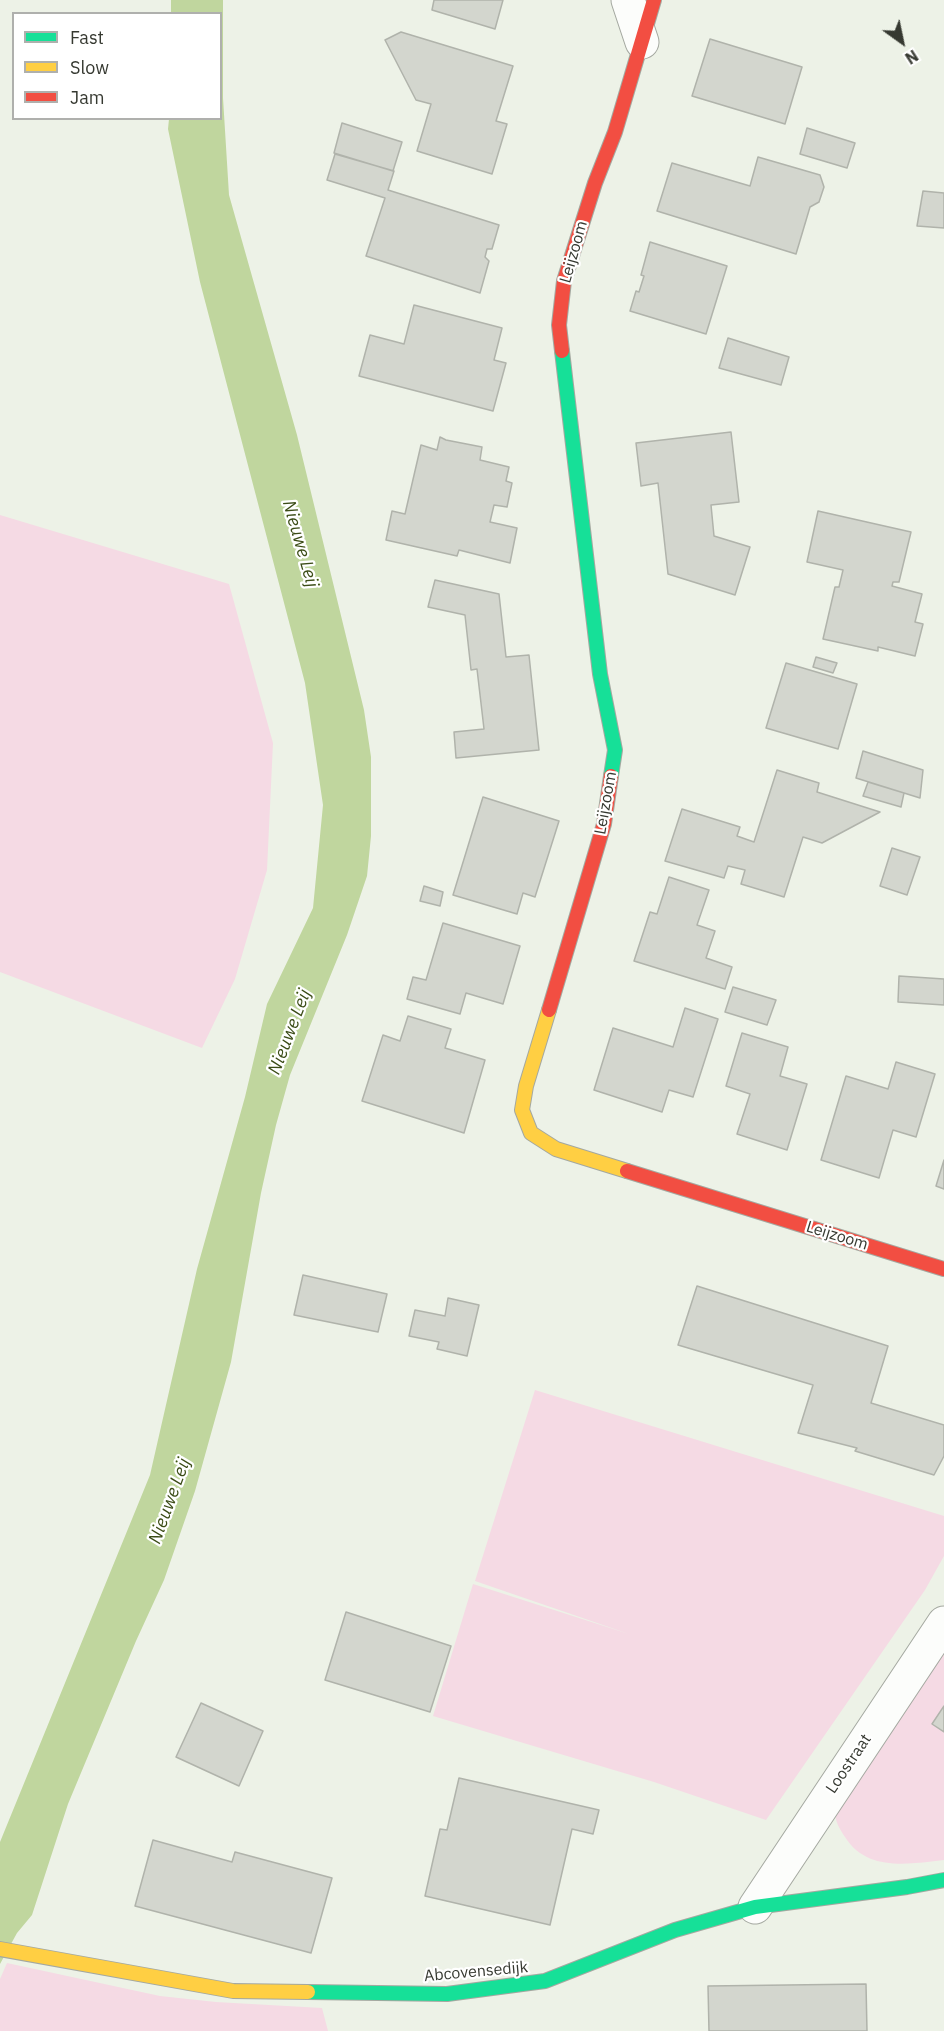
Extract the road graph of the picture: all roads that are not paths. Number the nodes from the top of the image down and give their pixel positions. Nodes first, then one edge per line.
1 (628, 0) edge
2 (654, 0) edge
3 (642, 42) junction
4 (944, 1269) edge
5 (944, 1623) edge
6 (944, 1880) edge
7 (755, 1907) junction
8 (0, 1949) edge

1 - 3 street
2 - 3 street, Leijzoom
3 - 4 street, Leijzoom
5 - 7 street, Loostraat
6 - 7 street, Abcovensedijk
7 - 8 street, Abcovensedijk

